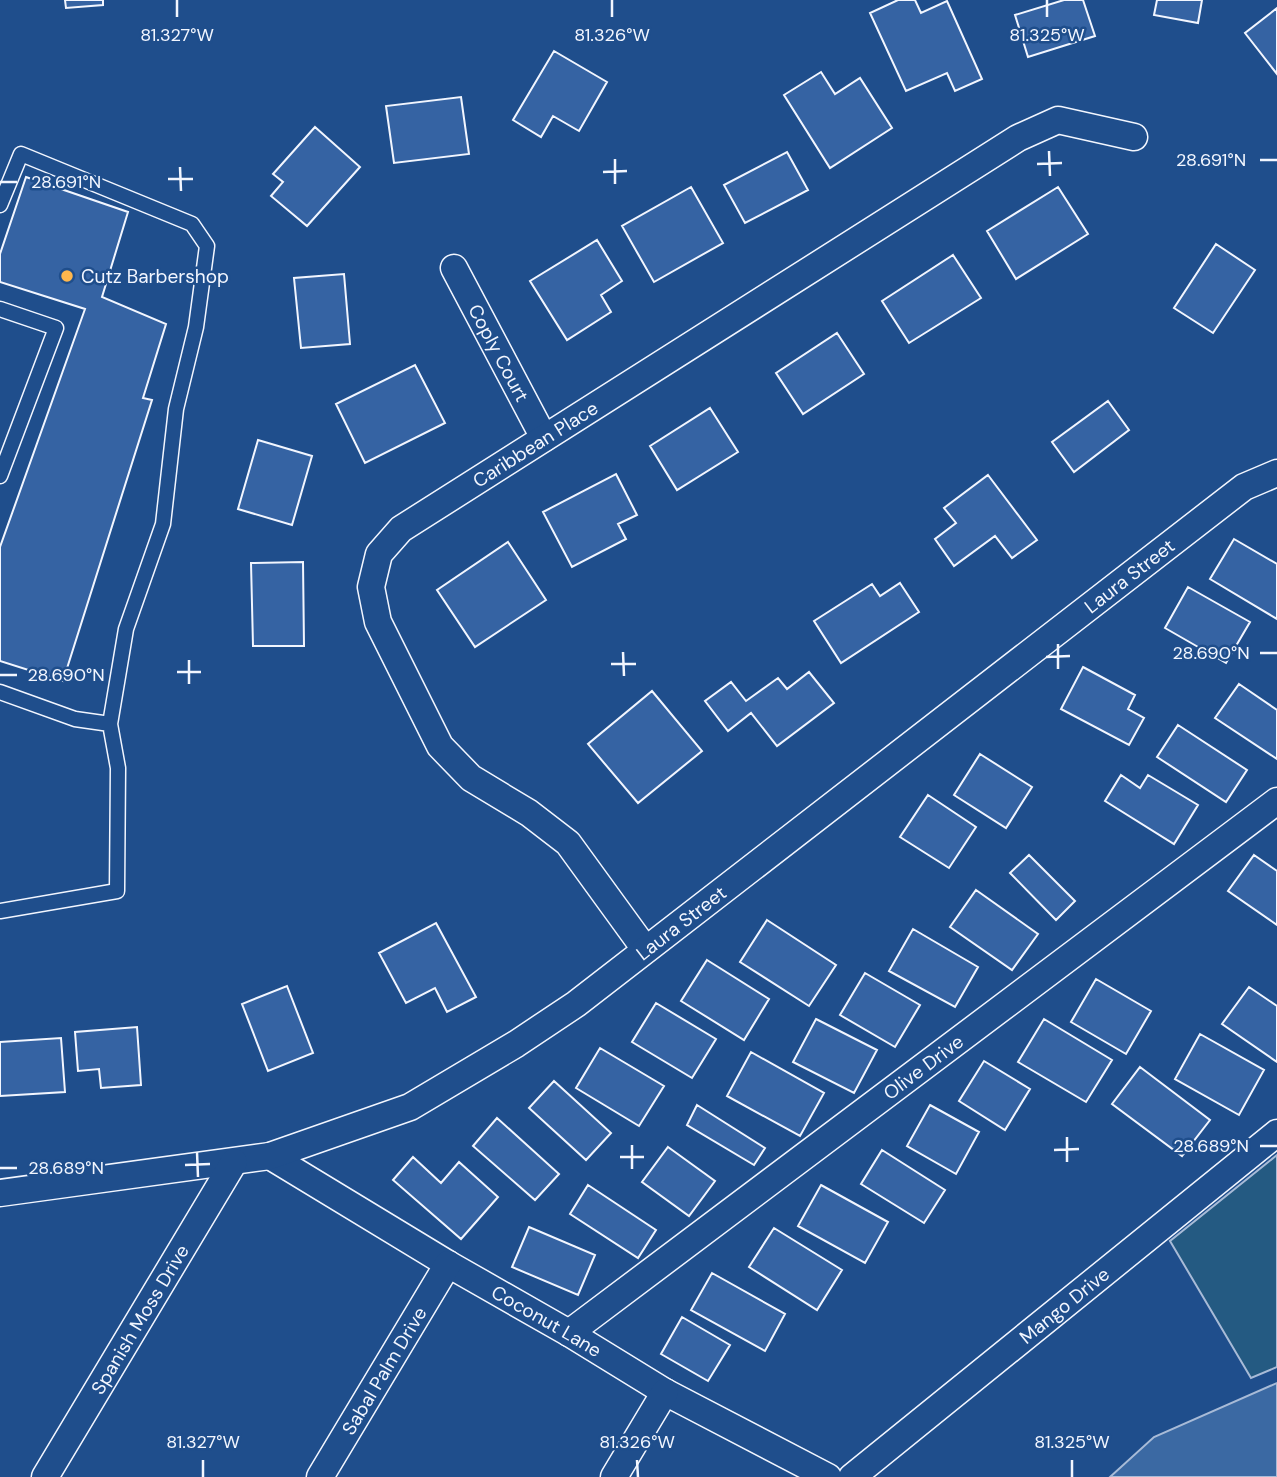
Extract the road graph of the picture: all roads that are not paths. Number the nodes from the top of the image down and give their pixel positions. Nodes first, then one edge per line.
1 (1134, 136) dead end
2 (0, 205) edge
3 (454, 268) dead end
4 (0, 309) edge
5 (544, 438) junction
6 (1277, 473) edge
7 (0, 476) edge
8 (0, 692) edge
9 (110, 724) junction
10 (1277, 801) edge
11 (0, 911) edge
12 (645, 949) junction
13 (1277, 1133) edge
14 (270, 1156) junction
15 (234, 1163) junction
16 (0, 1193) edge
17 (448, 1264) junction
18 (569, 1333) junction
19 (665, 1392) junction
20 (45, 1477) edge
21 (320, 1477) edge
22 (614, 1477) edge
23 (828, 1477) edge
24 (852, 1477) edge

1 - 5 street, Caribbean Place
2 - 9 lane
3 - 5 street, Coply Court
4 - 7 lane
5 - 12 street, Caribbean Place
6 - 12 street, Laura Street
8 - 9 lane
9 - 11 lane
10 - 18 street, Olive Drive
12 - 14 street, Laura Street
13 - 24 street, Mango Drive
14 - 15 street, Laura Street
14 - 17 street, Coconut Lane
15 - 16 street, Laura Street
15 - 20 street, Spanish Moss Drive
17 - 18 street, Coconut Lane
17 - 21 street, Sabal Palm Drive
18 - 19 street, Coconut Lane
19 - 22 street
19 - 23 street, Coconut Lane

